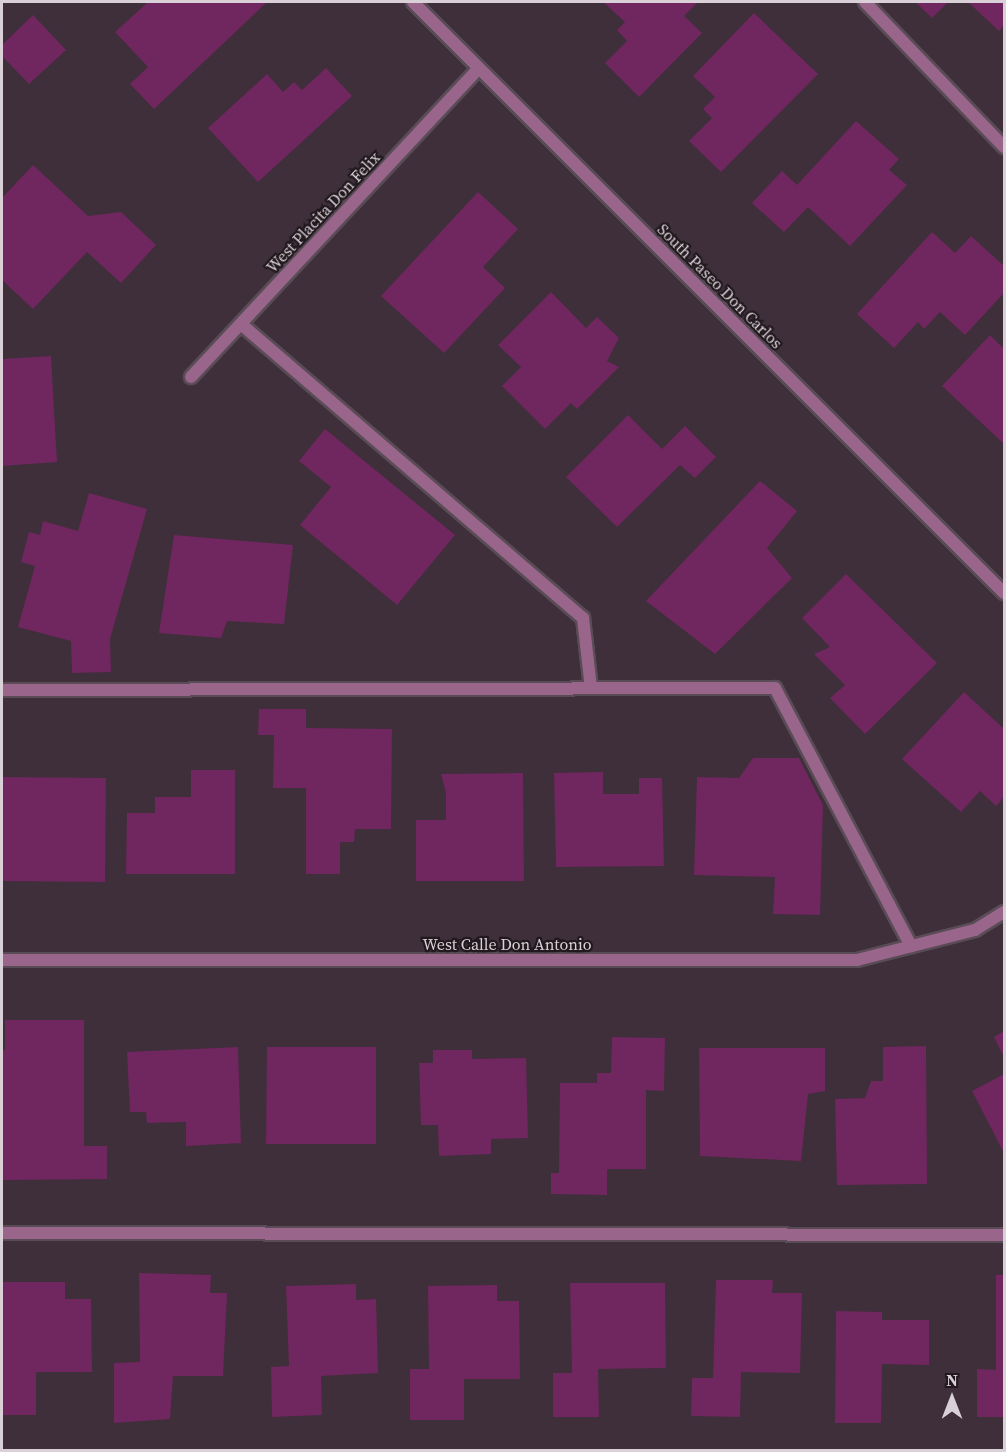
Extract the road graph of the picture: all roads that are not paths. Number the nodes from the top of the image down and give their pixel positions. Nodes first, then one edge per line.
1 (413, 2) edge
2 (865, 2) edge
3 (478, 69) junction
4 (1005, 147) edge
5 (242, 324) junction
6 (190, 376) dead end
7 (1005, 592) edge
8 (591, 688) junction
9 (2, 690) edge
10 (1005, 912) edge
11 (911, 946) junction
12 (2, 960) edge
13 (2, 1233) edge
14 (1005, 1235) edge

1 - 3 street, South Paseo Don Carlos
2 - 4 street
3 - 5 street, West Placita Don Felix
3 - 7 street, South Paseo Don Carlos
5 - 6 street, West Placita Don Felix
5 - 8 street
8 - 9 street
8 - 11 street
10 - 11 street, West Calle Don Antonio
11 - 12 street, West Calle Don Antonio
13 - 14 street

